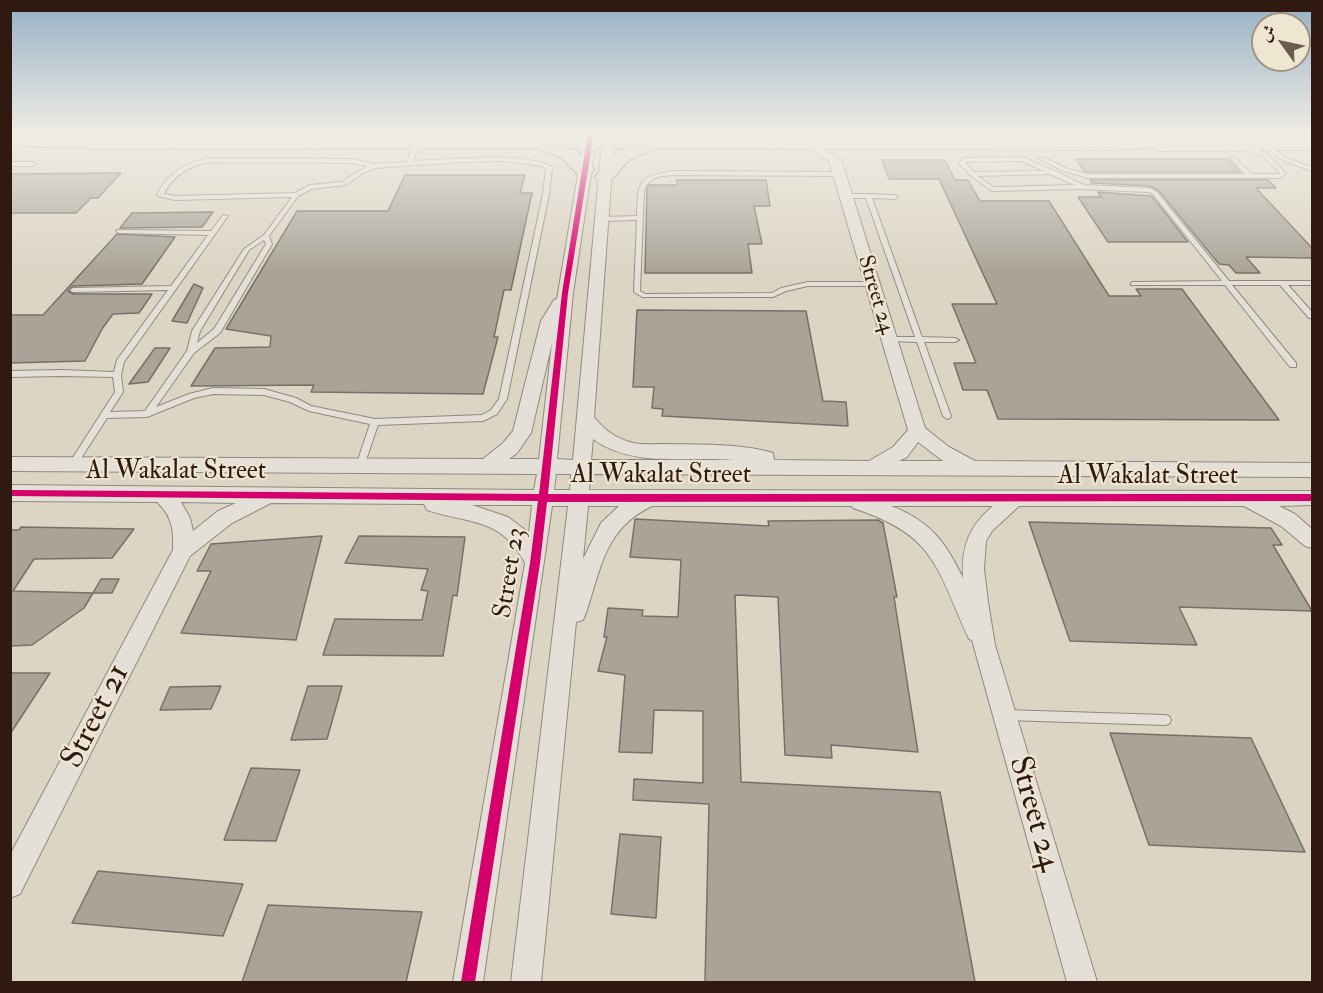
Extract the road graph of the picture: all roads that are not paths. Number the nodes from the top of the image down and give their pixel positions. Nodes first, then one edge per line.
1 (172, 179) edge
2 (350, 179) edge
3 (548, 179) edge
4 (583, 179) edge
5 (605, 179) edge
6 (647, 179) edge
7 (840, 179) edge
8 (979, 179) edge
9 (1068, 179) edge
10 (1083, 187) junction
11 (296, 195) junction
12 (845, 196) junction
13 (868, 196) junction
14 (895, 197) dead end
15 (225, 216) dead end
16 (639, 218) junction
17 (601, 219) junction
18 (119, 231) dead end
19 (212, 233) junction
20 (266, 236) junction
21 (1227, 283) junction
22 (1282, 283) junction
23 (1312, 283) edge
24 (871, 284) junction
25 (1133, 284) dead end
26 (173, 288) junction
27 (73, 290) dead end
28 (565, 292) junction
29 (1312, 316) edge
30 (888, 339) junction
31 (918, 339) junction
32 (955, 340) dead end
33 (191, 351) junction
34 (1293, 364) dead end
35 (10, 374) edge
36 (117, 375) junction
37 (147, 414) junction
38 (106, 415) junction
39 (947, 416) dead end
40 (585, 418) junction
41 (375, 422) junction
42 (917, 431) junction
43 (10, 464) edge
44 (73, 464) junction
45 (360, 466) junction
46 (486, 467) junction
47 (547, 468) junction
48 (581, 468) junction
49 (831, 468) junction
50 (873, 468) junction
51 (976, 469) junction
52 (1312, 470) edge
53 (10, 492) edge
54 (160, 493) junction
55 (273, 494) junction
56 (394, 496) junction
57 (652, 497) junction
58 (841, 497) junction
59 (1015, 497) junction
60 (544, 498) junction
61 (579, 498) junction
62 (1246, 498) junction
63 (1312, 498) edge
64 (1312, 540) edge
65 (183, 550) junction
66 (535, 563) junction
67 (565, 641) junction
68 (984, 645) junction
69 (1005, 715) junction
70 (1165, 720) dead end
71 (10, 884) edge
72 (468, 982) edge
73 (526, 982) edge
74 (1082, 982) edge

1 - 11 lane
2 - 11 lane
3 - 41 lane
4 - 28 street, Street 23
5 - 17 street
6 - 16 lane
7 - 12 street, Street 24
8 - 10 lane
9 - 10 lane
10 - 21 lane
11 - 20 lane
12 - 13 lane
12 - 24 street, Street 24
13 - 14 lane
13 - 31 lane
15 - 19 lane
16 - 17 lane
16 - 24 lane
17 - 40 street
18 - 19 lane
19 - 26 lane
20 - 33 lane
20 - 33 lane
21 - 22 lane
21 - 25 lane
21 - 34 lane
22 - 23 lane
22 - 29 lane
24 - 30 street, Street 24
26 - 27 lane
26 - 36 lane
28 - 46 street, Street 23
28 - 47 street, Street 23
30 - 31 lane
30 - 42 street, Street 24
31 - 32 lane
31 - 39 lane
33 - 37 lane
35 - 36 lane
36 - 38 lane
37 - 38 lane
37 - 41 lane
38 - 44 lane
40 - 48 street
40 - 49 street
41 - 45 lane
42 - 50 street
42 - 51 street
43 - 44 street, Al Wakalat Street
44 - 45 street, Al Wakalat Street
45 - 46 street, Al Wakalat Street
46 - 47 street, Al Wakalat Street
47 - 48 street, Al Wakalat Street
47 - 60 street, Street 23
48 - 49 street, Al Wakalat Street
48 - 61 street
49 - 50 street, Al Wakalat Street
50 - 51 street, Al Wakalat Street
51 - 52 street, Al Wakalat Street
53 - 54 street, Al Wakalat Street
54 - 55 street, Al Wakalat Street
54 - 65 street
55 - 56 street, Al Wakalat Street
55 - 65 street, Street 21
56 - 60 street, Al Wakalat Street
56 - 66 street
57 - 58 street, Al Wakalat Street
57 - 61 street, Al Wakalat Street
57 - 67 street
58 - 59 street, Al Wakalat Street
58 - 68 street, Street 24
59 - 62 street, Al Wakalat Street
59 - 68 street, Street 24
60 - 61 street, Al Wakalat Street
60 - 66 street, Street 23
61 - 67 street
62 - 63 street, Al Wakalat Street
62 - 64 street
65 - 71 street, Street 21
66 - 72 street, Street 23
67 - 73 street
68 - 69 street, Street 24
69 - 70 lane
69 - 74 street, Street 24

